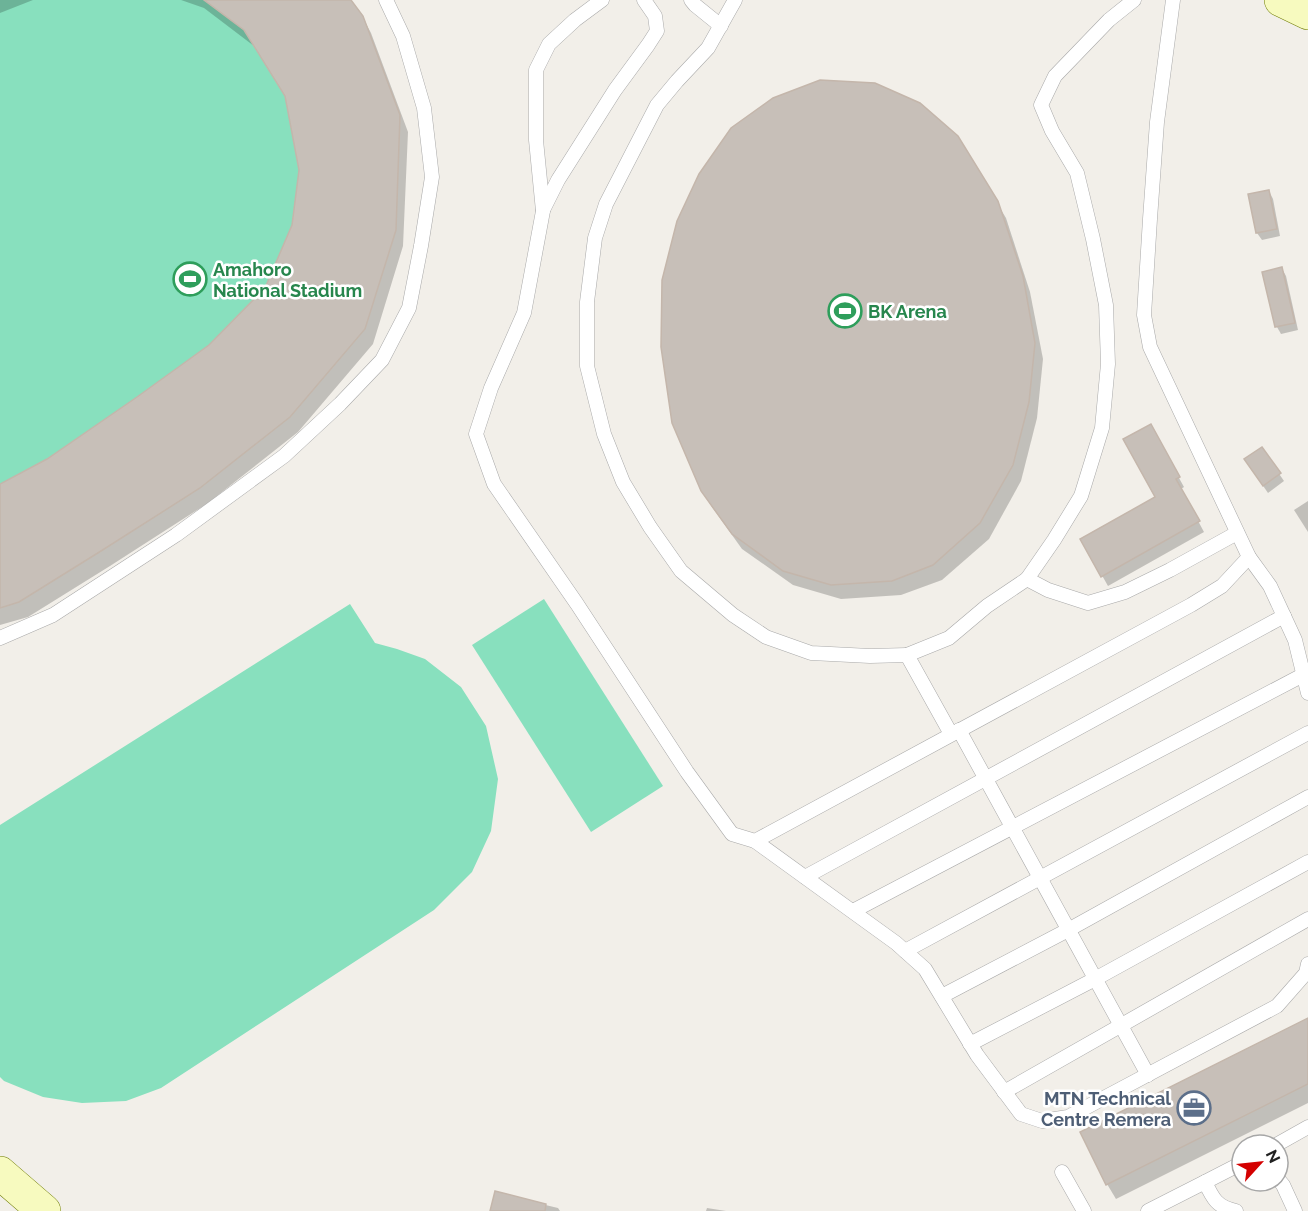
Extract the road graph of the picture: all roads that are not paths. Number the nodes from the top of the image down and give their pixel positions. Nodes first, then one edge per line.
1 (386, 0) edge
2 (602, 0) edge
3 (644, 0) edge
4 (691, 0) edge
5 (735, 0) edge
6 (1134, 0) edge
7 (1173, 0) edge
8 (1281, 0) edge
9 (1308, 13) edge
10 (721, 26) junction
11 (543, 211) junction
12 (1237, 533) junction
13 (1249, 556) junction
14 (1027, 579) junction
15 (1284, 616) junction
16 (0, 638) edge
17 (907, 655) junction
18 (1304, 675) junction
19 (1308, 693) edge
20 (955, 732) junction
21 (1308, 733) edge
22 (986, 778) junction
23 (1308, 797) edge
24 (1012, 828) junction
25 (755, 841) junction
26 (1308, 862) edge
27 (805, 877) junction
28 (1041, 879) junction
29 (853, 911) junction
30 (1308, 919) edge
31 (1068, 930) junction
32 (905, 951) junction
33 (1308, 964) edge
34 (1095, 979) junction
35 (942, 996) junction
36 (1120, 1025) junction
37 (970, 1044) junction
38 (1148, 1075) junction
39 (1004, 1092) junction
40 (1308, 1127) edge
41 (1290, 1137) edge
42 (1230, 1169) edge
43 (1062, 1172) dead end
44 (0, 1173) edge
45 (1205, 1182) junction
46 (1287, 1193) edge
47 (44, 1211) edge
48 (1084, 1211) edge
49 (1148, 1211) edge
50 (1236, 1211) edge
51 (1295, 1211) edge

1 - 16 lane
2 - 11 lane
3 - 11 lane
4 - 10 lane
5 - 10 lane
6 - 14 lane
7 - 12 lane
8 - 9 main road
10 - 17 lane
11 - 25 lane
12 - 13 lane
12 - 14 lane
13 - 15 lane
13 - 20 lane
14 - 17 lane
15 - 18 lane
15 - 22 lane
17 - 20 lane
18 - 19 lane
18 - 24 lane
20 - 22 lane
20 - 25 lane
21 - 28 lane
22 - 24 lane
22 - 27 lane
23 - 31 lane
24 - 28 lane
24 - 29 lane
25 - 27 lane
26 - 34 lane
27 - 29 lane
28 - 31 lane
28 - 32 lane
29 - 32 lane
30 - 36 lane
31 - 34 lane
31 - 35 lane
32 - 35 lane
33 - 38 lane
34 - 36 lane
34 - 37 lane
35 - 37 lane
36 - 38 lane
36 - 39 lane
37 - 39 lane
38 - 39 lane
40 - 41 lane
42 - 45 lane
43 - 48 lane
44 - 47 main road
45 - 49 lane
45 - 50 lane
46 - 51 lane

